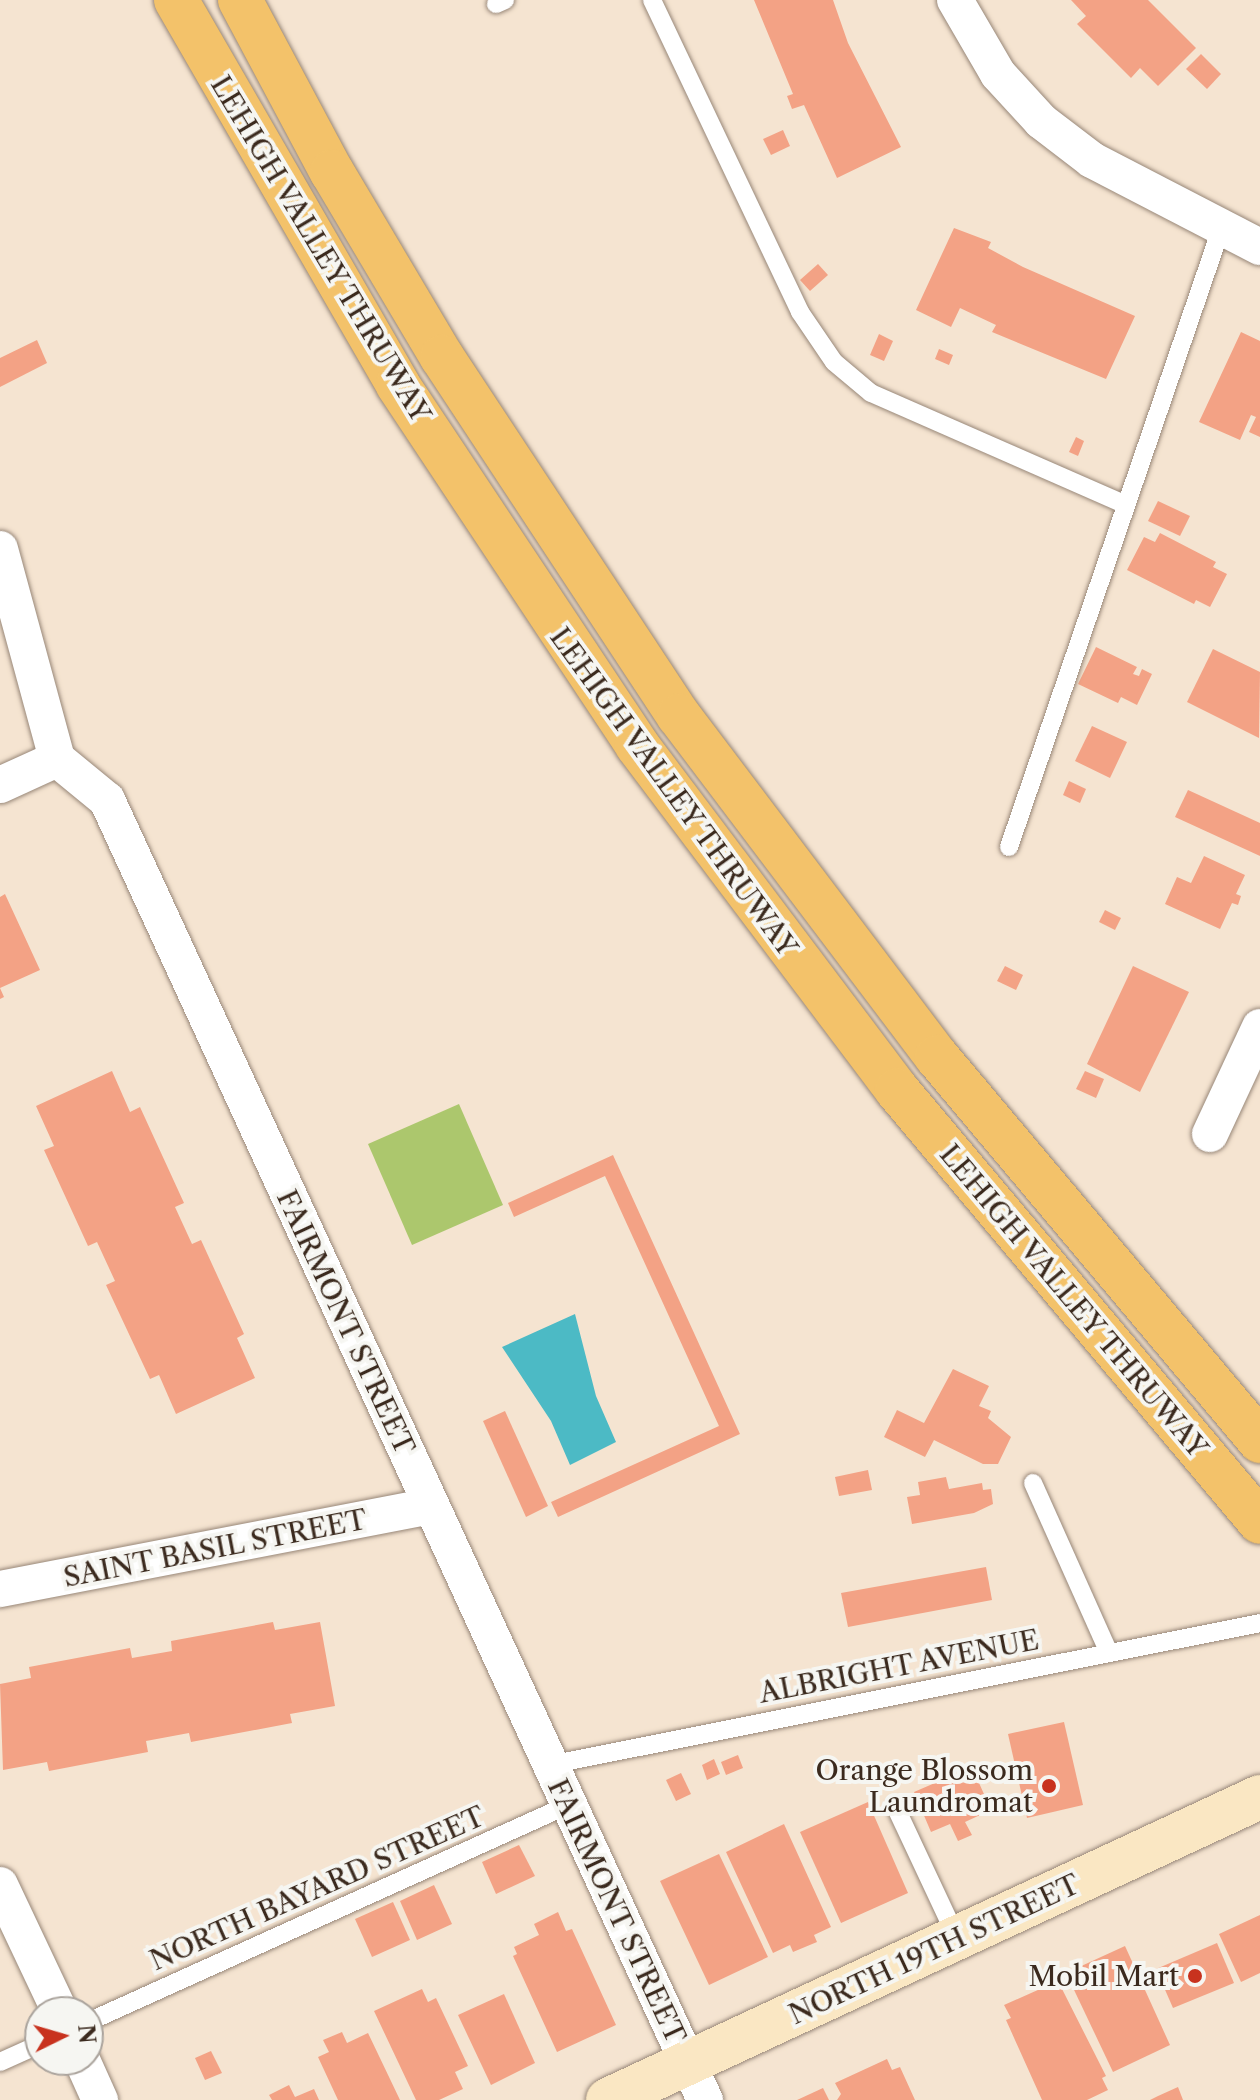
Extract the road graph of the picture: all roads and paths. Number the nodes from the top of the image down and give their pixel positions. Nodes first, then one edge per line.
1 (176, 0) edge
2 (240, 0) edge
3 (652, 0) edge
4 (955, 0) edge
5 (1221, 229) junction
6 (1260, 247) edge
7 (1124, 504) junction
8 (0, 549) edge
9 (57, 759) junction
10 (0, 785) edge
11 (1009, 847) dead end
12 (1260, 1027) edge
13 (1210, 1134) dead end
14 (1260, 1441) edge
15 (1033, 1483) dead end
16 (430, 1506) junction
17 (1248, 1508) edge
18 (0, 1589) edge
19 (1260, 1623) edge
20 (1109, 1653) junction
21 (549, 1765) junction
22 (1260, 1797) edge
23 (568, 1805) junction
24 (896, 1808) dead end
25 (0, 1885) edge
26 (957, 1938) junction
27 (52, 1996) edge
28 (104, 2015) edge
29 (24, 2051) edge
30 (0, 2062) edge
31 (89, 2076) edge
32 (696, 2082) edge
33 (100, 2100) edge
34 (608, 2100) edge

1 - 17 highway, LEHIGH VALLEY THRUWAY
2 - 14 highway, LEHIGH VALLEY THRUWAY
3 - 7 lane
4 - 5 street
5 - 6 street
5 - 7 lane
7 - 11 lane
8 - 9 street
9 - 10 street
9 - 16 street, FAIRMONT STREET
12 - 13 street
15 - 20 lane
16 - 18 street, SAINT BASIL STREET
16 - 21 street, FAIRMONT STREET
19 - 20 lane, ALBRIGHT AVENUE
20 - 21 lane, ALBRIGHT AVENUE
21 - 23 street, FAIRMONT STREET
22 - 26 street, NORTH 19TH STREET
23 - 28 lane, NORTH BAYARD STREET
23 - 32 street, FAIRMONT STREET
24 - 26 lane
25 - 27 street
26 - 32 street, NORTH 19TH STREET
29 - 30 lane
31 - 33 street
32 - 34 street, NORTH 19TH STREET

